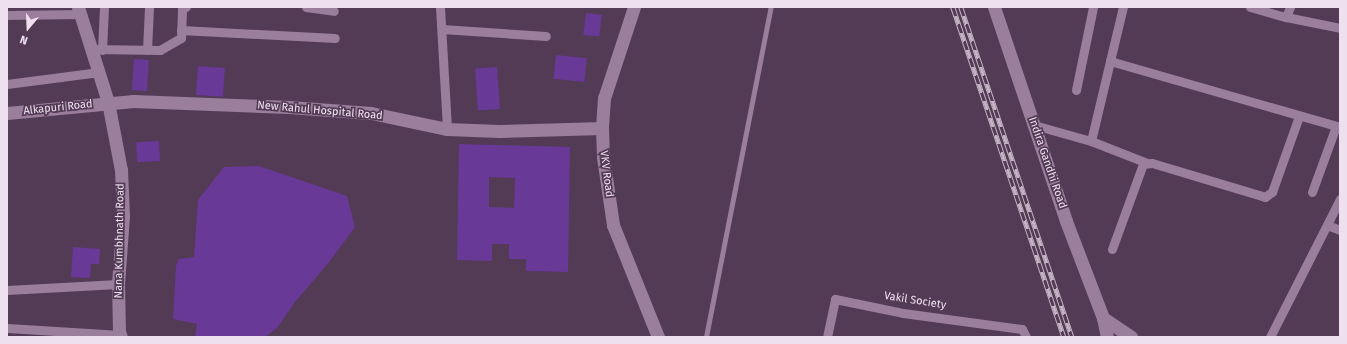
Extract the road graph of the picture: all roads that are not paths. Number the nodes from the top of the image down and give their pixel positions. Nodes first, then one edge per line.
1 (104, 7) edge
2 (149, 7) edge
3 (186, 7) edge
4 (306, 7) edge
5 (440, 7) edge
6 (634, 7) edge
7 (771, 7) edge
8 (994, 7) edge
9 (1093, 7) edge
10 (1123, 7) edge
11 (1250, 7) edge
12 (1290, 7) edge
13 (80, 10) edge
14 (334, 11) dead end
15 (7, 15) edge
16 (1286, 17) junction
17 (1340, 28) edge
18 (442, 29) junction
19 (181, 30) junction
20 (546, 36) dead end
21 (336, 38) dead end
22 (97, 49) junction
23 (146, 50) junction
24 (1110, 61) junction
25 (99, 72) junction
26 (7, 84) edge
27 (1076, 90) dead end
28 (108, 102) junction
29 (7, 113) edge
30 (1299, 116) junction
31 (1034, 125) junction
32 (1338, 127) edge
33 (602, 128) junction
34 (447, 129) junction
35 (1091, 141) junction
36 (1147, 162) junction
37 (1312, 192) dead end
38 (1340, 199) edge
39 (1327, 225) junction
40 (1340, 230) edge
41 (1112, 249) dead end
42 (118, 284) junction
43 (7, 290) edge
44 (1103, 318) junction
45 (7, 328) edge
46 (34, 333) edge
47 (85, 335) edge
48 (121, 336) edge
49 (658, 337) edge
50 (706, 337) edge
51 (827, 337) edge
52 (1026, 337) edge
53 (1107, 337) edge
54 (1131, 337) edge
55 (1270, 337) edge

1 - 22 street
2 - 23 street
3 - 19 street
4 - 14 street
5 - 18 street
6 - 33 street, VKV Road
7 - 50 lane
8 - 31 street, Indira Gandhi Road
9 - 27 street
10 - 24 street
11 - 16 street
12 - 16 street
13 - 15 street
13 - 22 street, Nana Kumbhnath Road
16 - 17 street
18 - 20 street
18 - 34 street
19 - 21 street
19 - 23 street
22 - 23 street
22 - 25 street, Nana Kumbhnath Road
24 - 30 street
24 - 35 street
25 - 26 street
25 - 28 street, Nana Kumbhnath Road
28 - 29 street, Alkapuri Road
28 - 34 street, New Rahul Hospital Road
28 - 42 street, Nana Kumbhnath Road
30 - 32 street
30 - 36 street
31 - 35 street
31 - 44 street, Indira Gandhi Road
32 - 37 street
33 - 34 street, New Rahul Hospital Road
33 - 49 street, VKV Road
35 - 36 street
36 - 41 street
38 - 39 street
39 - 40 street
39 - 55 street
42 - 43 street
42 - 48 street, Nana Kumbhnath Road
44 - 53 street, Indira Gandhi Road
44 - 54 street
45 - 46 street
46 - 47 street
47 - 48 street
51 - 52 street, Vakil Society

